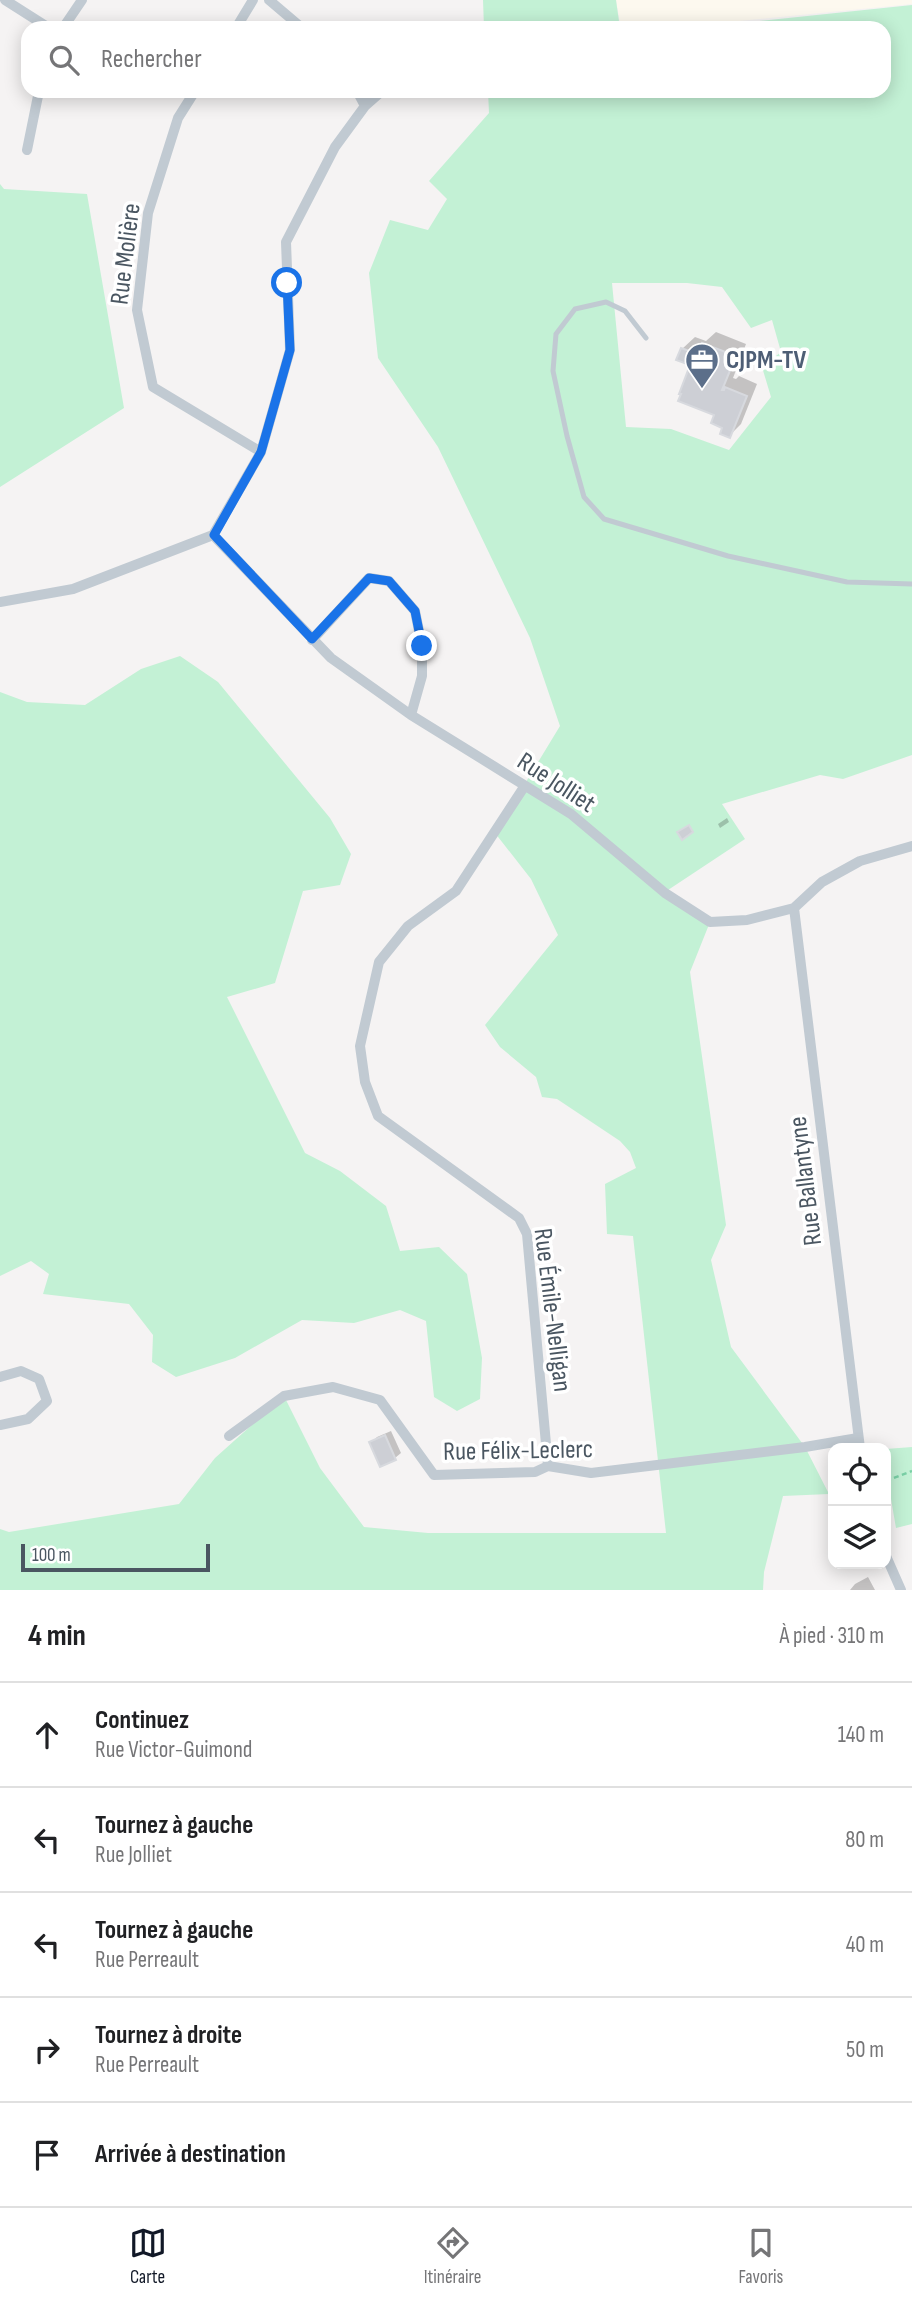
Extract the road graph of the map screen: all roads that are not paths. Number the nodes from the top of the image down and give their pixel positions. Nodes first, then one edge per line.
1 (5, 0) edge
2 (82, 0) edge
3 (253, 0) edge
4 (269, 0) edge
5 (38, 21) edge
6 (68, 21) edge
7 (240, 21) edge
8 (294, 21) edge
9 (38, 98) edge
10 (191, 98) edge
11 (361, 98) edge
12 (374, 98) edge
13 (365, 106) junction
14 (27, 149) dead end
15 (646, 338) dead end
16 (261, 452) junction
17 (214, 535) junction
18 (912, 584) edge
19 (0, 602) edge
20 (312, 639) junction
21 (411, 715) junction
22 (524, 786) junction
23 (912, 846) edge
24 (794, 908) junction
25 (0, 1377) edge
26 (0, 1424) edge
27 (229, 1436) dead end
28 (859, 1443) edge
29 (828, 1445) edge
30 (548, 1466) junction
31 (891, 1567) edge
32 (901, 1590) edge

1 - 5 street
2 - 6 street
3 - 7 street
4 - 8 street
9 - 14 street
10 - 16 street, Rue Molière
11 - 13 street
12 - 13 street
13 - 16 street
15 - 18 lane
16 - 17 street
17 - 19 street
17 - 20 street, Rue Jolliet
20 - 21 street, Rue Jolliet
20 - 21 street
21 - 22 street, Rue Jolliet
22 - 24 street, Rue Jolliet
22 - 30 street, Rue Émile-Nelligan
23 - 24 street, Rue Jolliet
24 - 28 street, Rue Ballantyne
25 - 26 street
27 - 30 street, Rue Félix-Leclerc
29 - 30 street, Rue Félix-Leclerc
31 - 32 street

